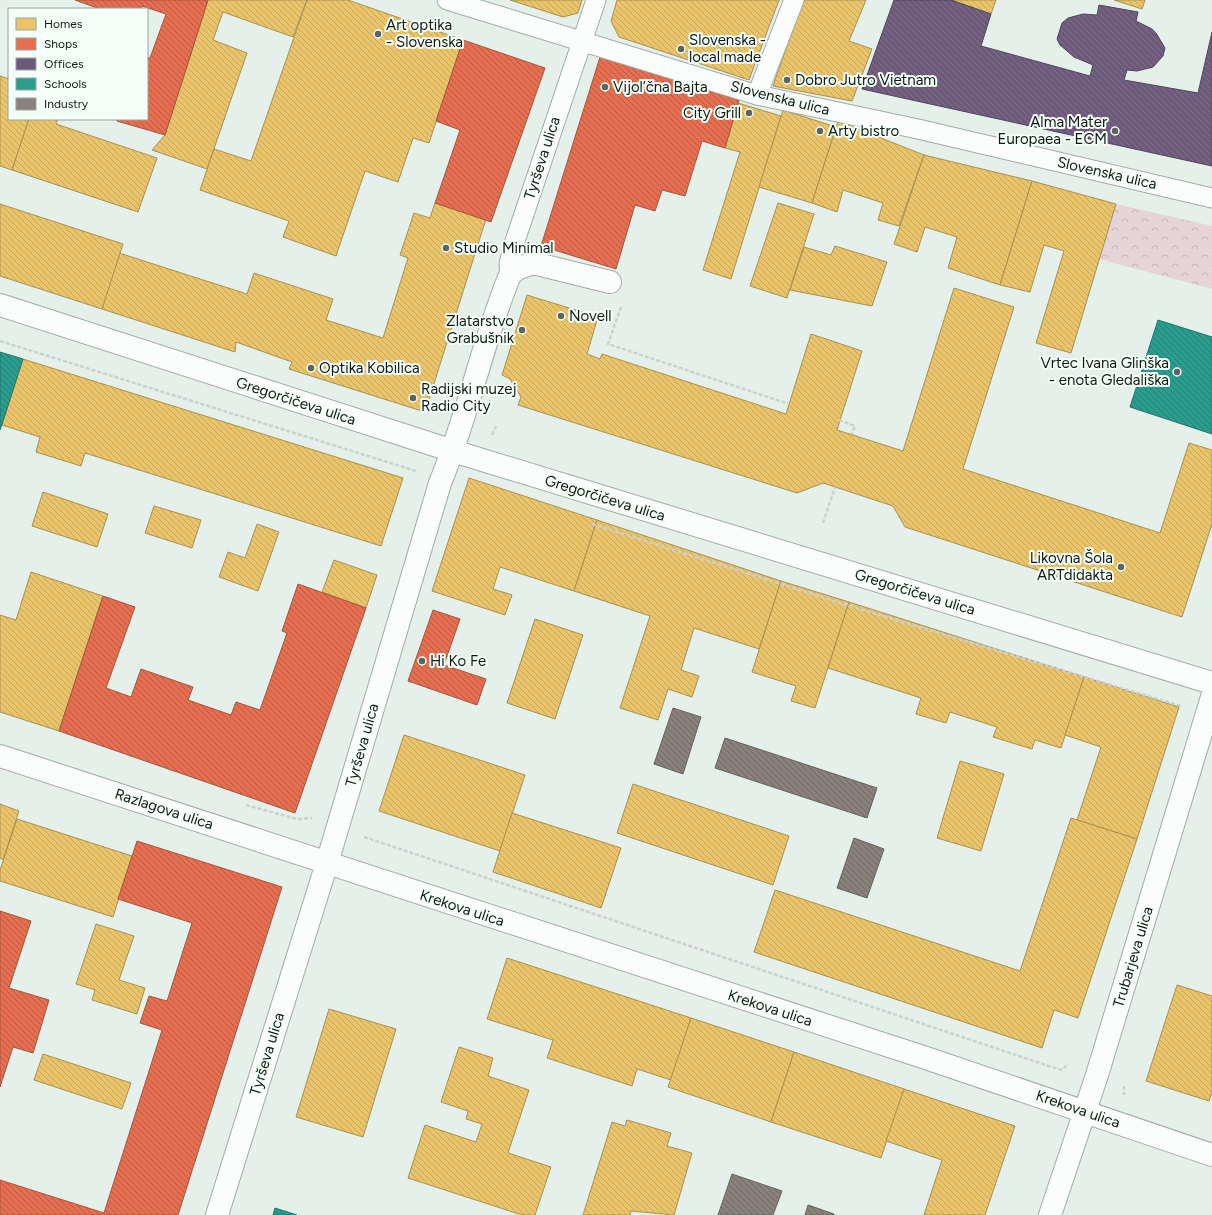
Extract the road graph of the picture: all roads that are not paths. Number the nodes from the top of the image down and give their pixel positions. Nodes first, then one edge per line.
1 (447, 0) edge
2 (596, 0) edge
3 (794, 0) edge
4 (581, 41) junction
5 (757, 95) junction
6 (1212, 198) edge
7 (510, 275) junction
8 (610, 282) road end
9 (0, 305) edge
10 (453, 452) junction
11 (1212, 683) edge
12 (1210, 705) edge
13 (0, 756) edge
14 (327, 863) junction
15 (1085, 1112) junction
16 (1212, 1155) edge
17 (217, 1215) edge
18 (1050, 1215) edge

1 - 4 street, Slovenska ulica
2 - 4 street, Tyrševa ulica
3 - 5 street
4 - 5 street, Slovenska ulica
4 - 7 street, Tyrševa ulica
5 - 6 street, Slovenska ulica
7 - 8 street
7 - 10 street, Tyrševa ulica
9 - 10 street, Gregorčičeva ulica
10 - 11 street, Gregorčičeva ulica
10 - 14 street, Tyrševa ulica
12 - 15 street, Trubarjeva ulica
13 - 14 street, Razlagova ulica
14 - 15 street, Krekova ulica
14 - 17 street, Tyrševa ulica
15 - 16 street, Krekova ulica
15 - 18 street, Trubarjeva ulica

